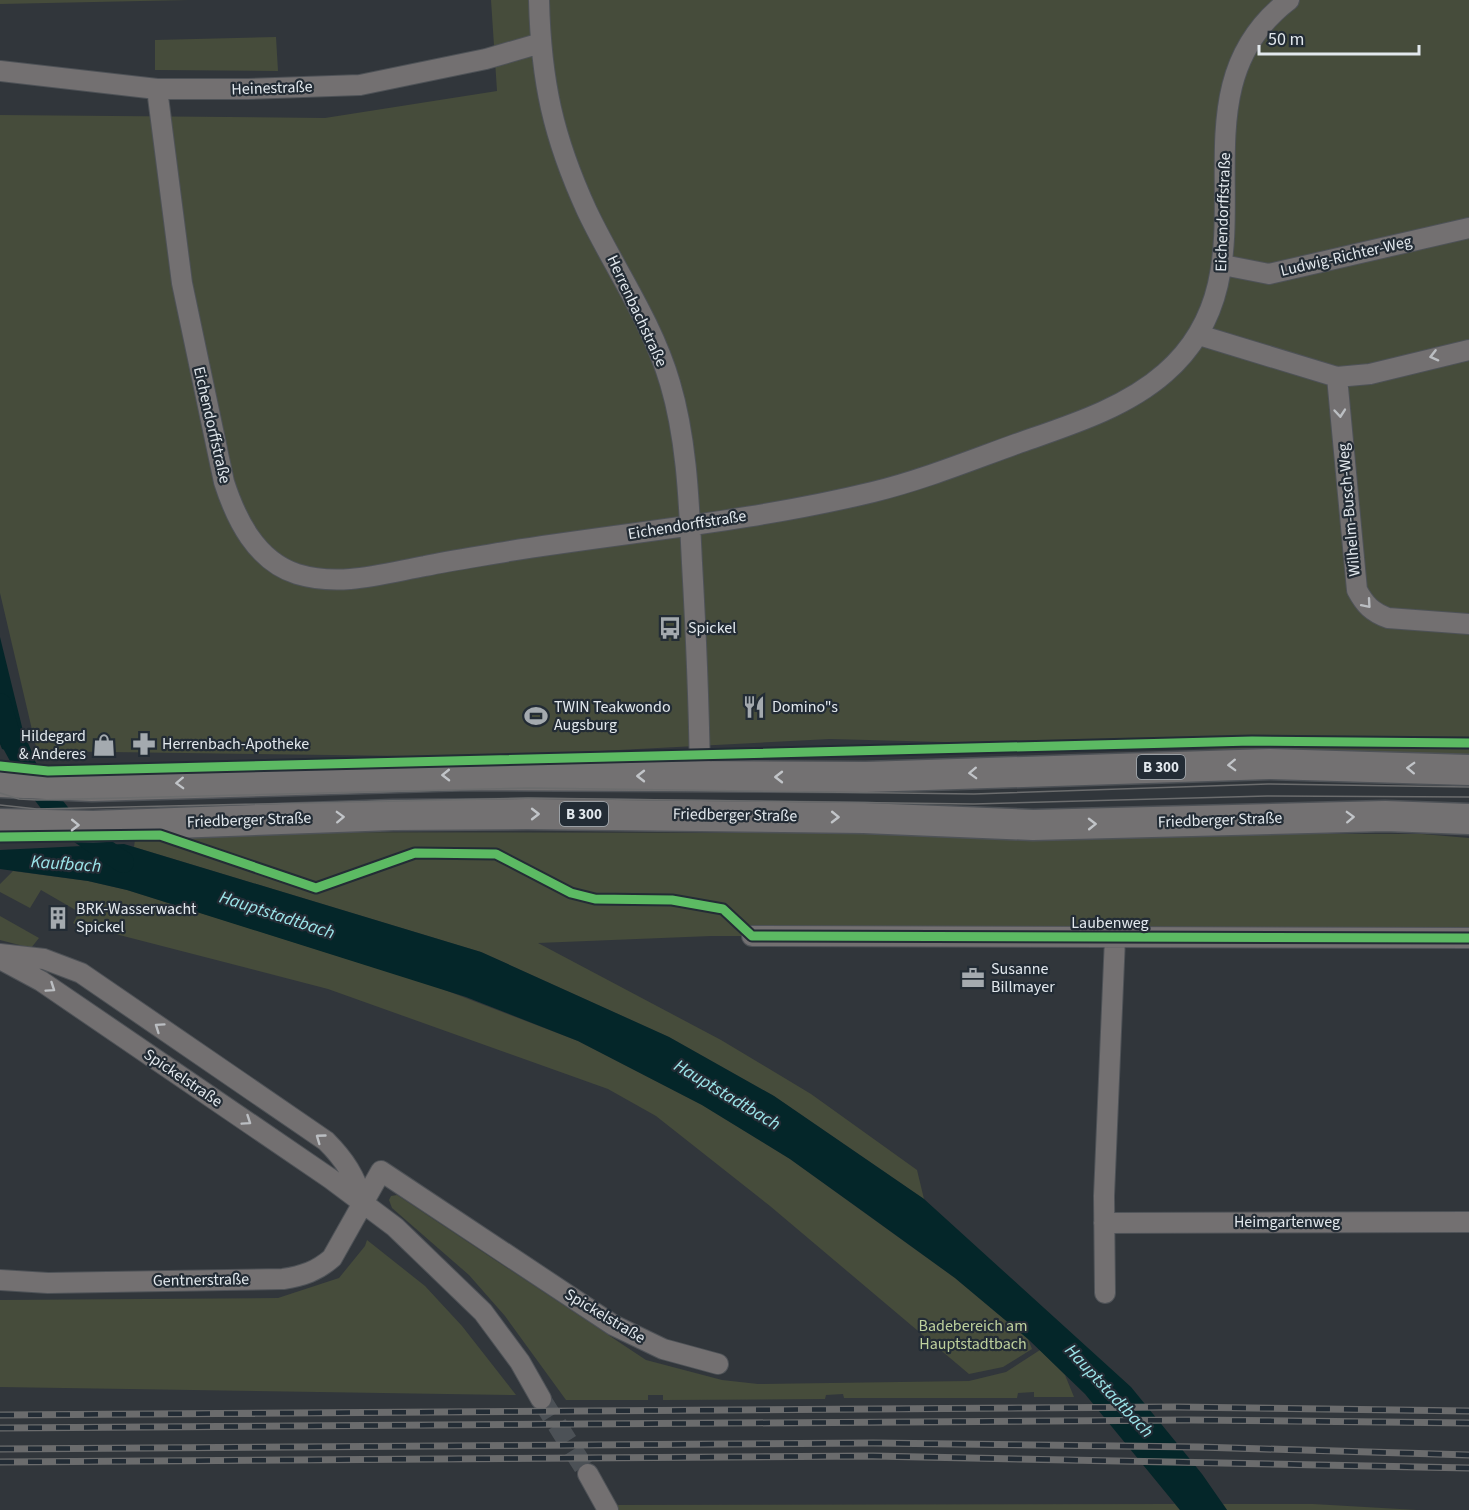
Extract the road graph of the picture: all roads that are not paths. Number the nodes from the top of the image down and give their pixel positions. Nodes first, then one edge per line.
1 (538, 0) edge
2 (1289, 0) edge
3 (540, 43) junction
4 (0, 71) edge
5 (157, 89) junction
6 (1469, 228) edge
7 (1223, 265) junction
8 (1199, 335) junction
9 (1469, 350) edge
10 (1337, 377) junction
11 (690, 524) junction
12 (1469, 624) edge
13 (1469, 770) edge
14 (700, 776) junction
15 (0, 782) edge
16 (1469, 819) edge
17 (8, 824) edge
18 (752, 936) dead end
19 (1114, 938) junction
20 (1469, 939) edge
21 (0, 957) edge
22 (343, 1157) junction
23 (381, 1171) junction
24 (363, 1202) junction
25 (1469, 1222) edge
26 (1104, 1223) junction
27 (0, 1280) edge
28 (1105, 1293) dead end
29 (718, 1364) dead end
30 (541, 1399) tunnel mouth
31 (588, 1474) tunnel mouth
32 (608, 1510) edge

1 - 3 street, Herrenbachstraße
2 - 7 street, Eichendorffstraße
3 - 5 street, Heinestraße
3 - 11 street, Herrenbachstraße
4 - 5 street, Heinestraße
5 - 11 street, Eichendorffstraße
6 - 7 street, Ludwig-Richter-Weg
7 - 8 street, Eichendorffstraße
8 - 10 street
8 - 11 street, Eichendorffstraße
9 -> 10 street
10 -> 12 street, Wilhelm-Busch-Weg
11 - 14 street, Herrenbachstraße
13 -> 14 main road, B 300
14 -> 15 main road, B 300
17 -> 16 main road, Friedberger Straße / B 300
18 - 19 street, Laubenweg
19 - 20 street, Laubenweg
19 - 26 street
22 -> 21 street, Spickelstraße
21 -> 24 street, Spickelstraße
22 - 23 street, Spickelstraße
22 - 24 street, Spickelstraße
23 - 24 street
23 - 29 street, Spickelstraße
24 - 27 street, Gentnerstraße
24 - 30 street, Spickelstraße
25 - 26 street, Heimgartenweg
26 - 28 street
31 - 32 street

